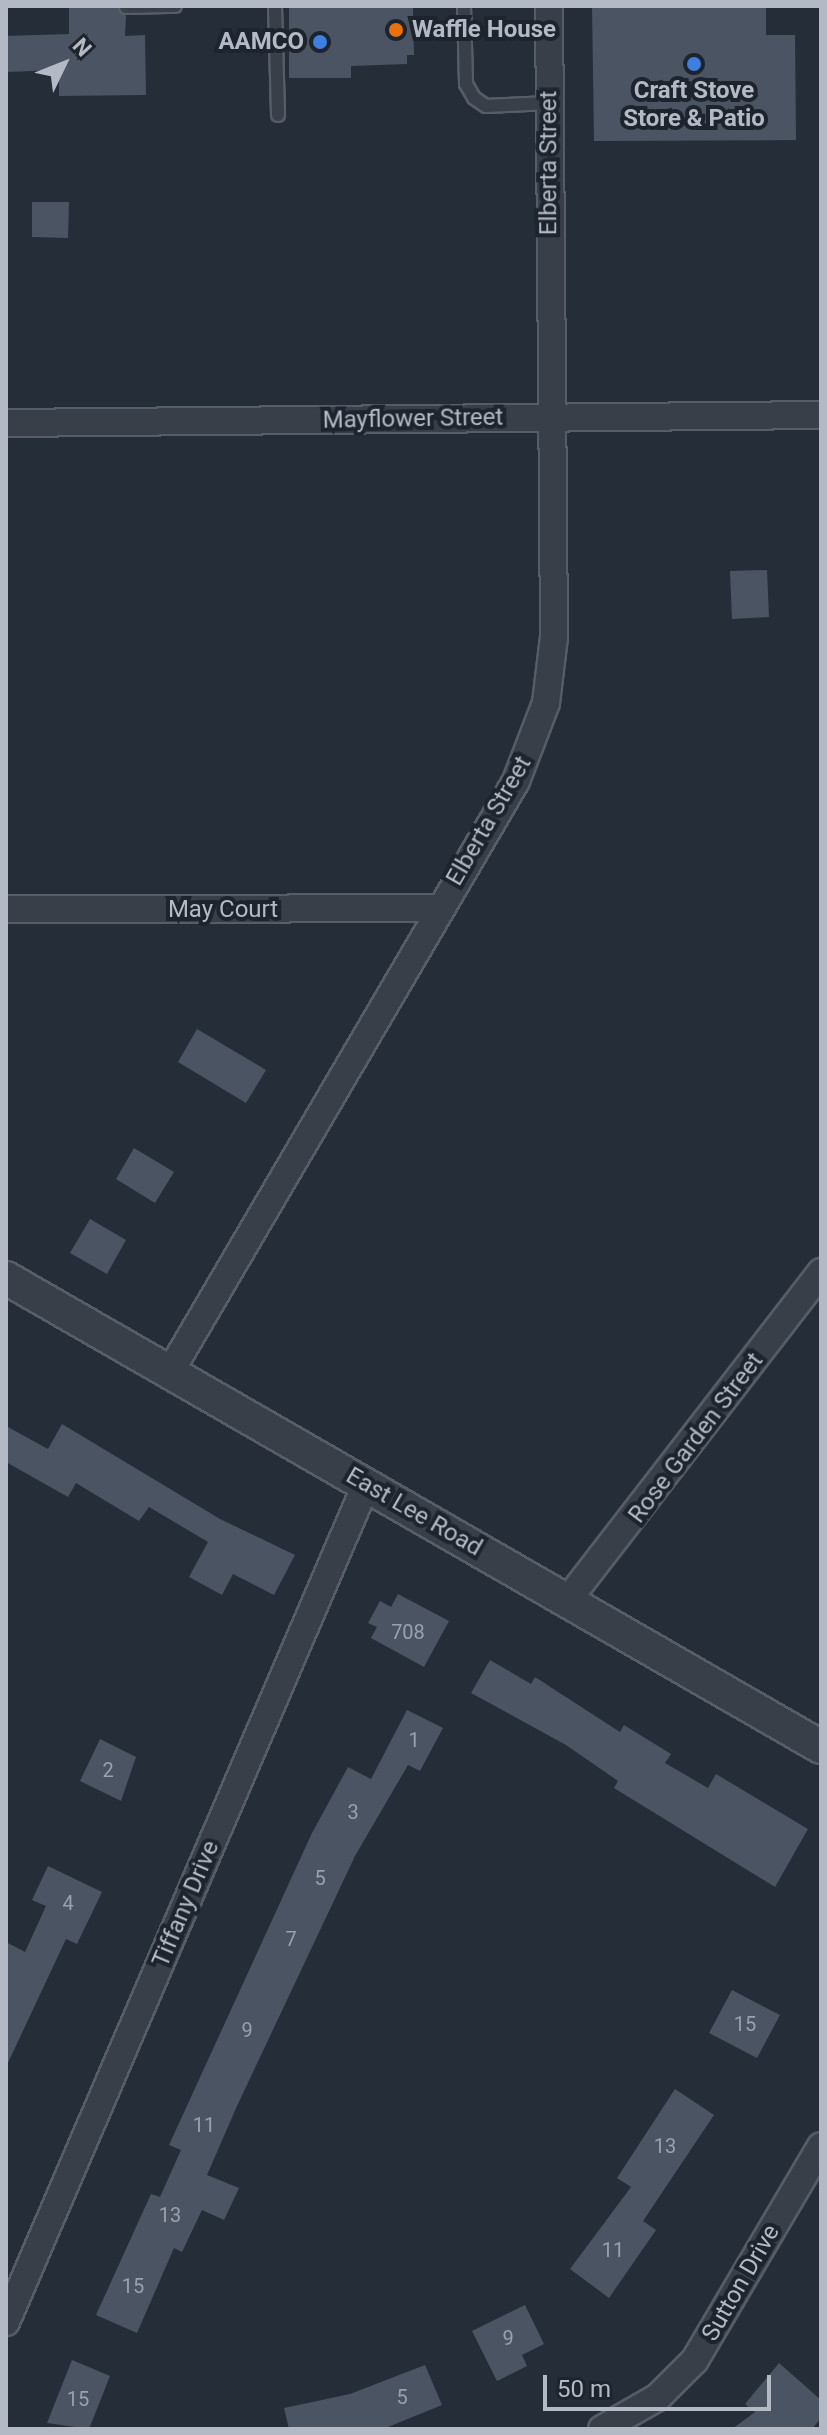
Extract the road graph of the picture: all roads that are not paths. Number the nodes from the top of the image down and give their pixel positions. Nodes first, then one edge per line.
1 (175, 6) edge
2 (275, 6) edge
3 (464, 6) edge
4 (549, 6) edge
5 (126, 7) edge
6 (549, 103) junction
7 (278, 115) dead end
8 (821, 415) edge
9 (552, 417) junction
10 (6, 423) edge
11 (439, 908) junction
12 (6, 909) edge
13 (821, 1272) edge
14 (6, 1278) edge
15 (170, 1372) junction
16 (366, 1485) junction
17 (567, 1601) junction
18 (821, 1747) edge
19 (821, 2146) edge
20 (6, 2322) edge
21 (602, 2429) edge

1 - 5 lane
2 - 7 lane
3 - 6 lane
4 - 6 street, Elberta Street
6 - 9 street, Elberta Street
8 - 9 street, Mayflower Street
9 - 10 street, Mayflower Street
9 - 11 street, Elberta Street
11 - 12 street, May Court
11 - 15 street, Elberta Street
13 - 17 street, Rose Garden Street
14 - 15 street, East Lee Road
15 - 16 street, East Lee Road
16 - 17 street, East Lee Road
16 - 20 street, Tiffany Drive
17 - 18 street, East Lee Road
19 - 21 street, Sutton Drive

